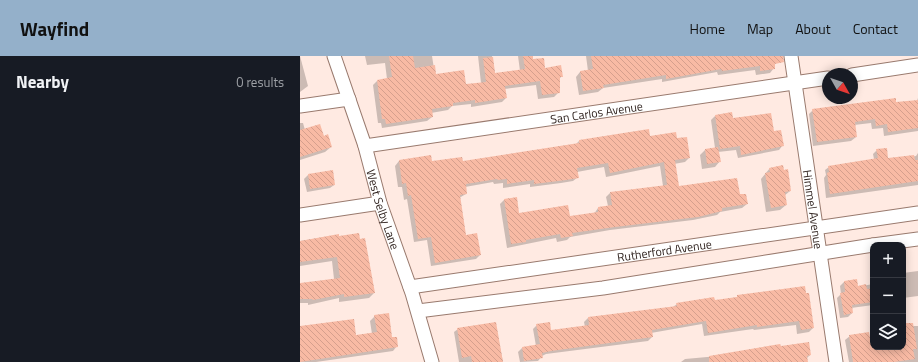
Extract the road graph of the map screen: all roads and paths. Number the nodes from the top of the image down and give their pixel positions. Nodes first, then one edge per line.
1 (334, 56) edge
2 (791, 56) edge
3 (918, 65) edge
4 (858, 74) edge
5 (822, 79) edge
6 (795, 83) junction
7 (349, 99) junction
8 (300, 106) edge
9 (365, 146) junction
10 (380, 203) junction
11 (918, 213) edge
12 (300, 215) edge
13 (816, 228) junction
14 (918, 239) edge
15 (896, 242) edge
16 (870, 245) edge
17 (820, 252) junction
18 (410, 287) junction
19 (418, 311) junction
20 (432, 362) edge
21 (836, 362) edge

1 - 7 street, West Selby Lane
2 - 6 street, Himmel Avenue
3 - 4 street
5 - 6 street, San Carlos Avenue
6 - 9 street, San Carlos Avenue
6 - 13 street, Himmel Avenue
7 - 8 street
7 - 9 street, West Selby Lane
9 - 10 street, West Selby Lane
10 - 12 street
10 - 18 street, West Selby Lane
11 - 13 street, Rutherford Avenue
13 - 17 street, Himmel Avenue
13 - 18 street, Rutherford Avenue
14 - 15 street
16 - 17 street
17 - 19 street
17 - 21 street, Himmel Avenue
18 - 19 street, West Selby Lane
19 - 20 street, West Selby Lane

